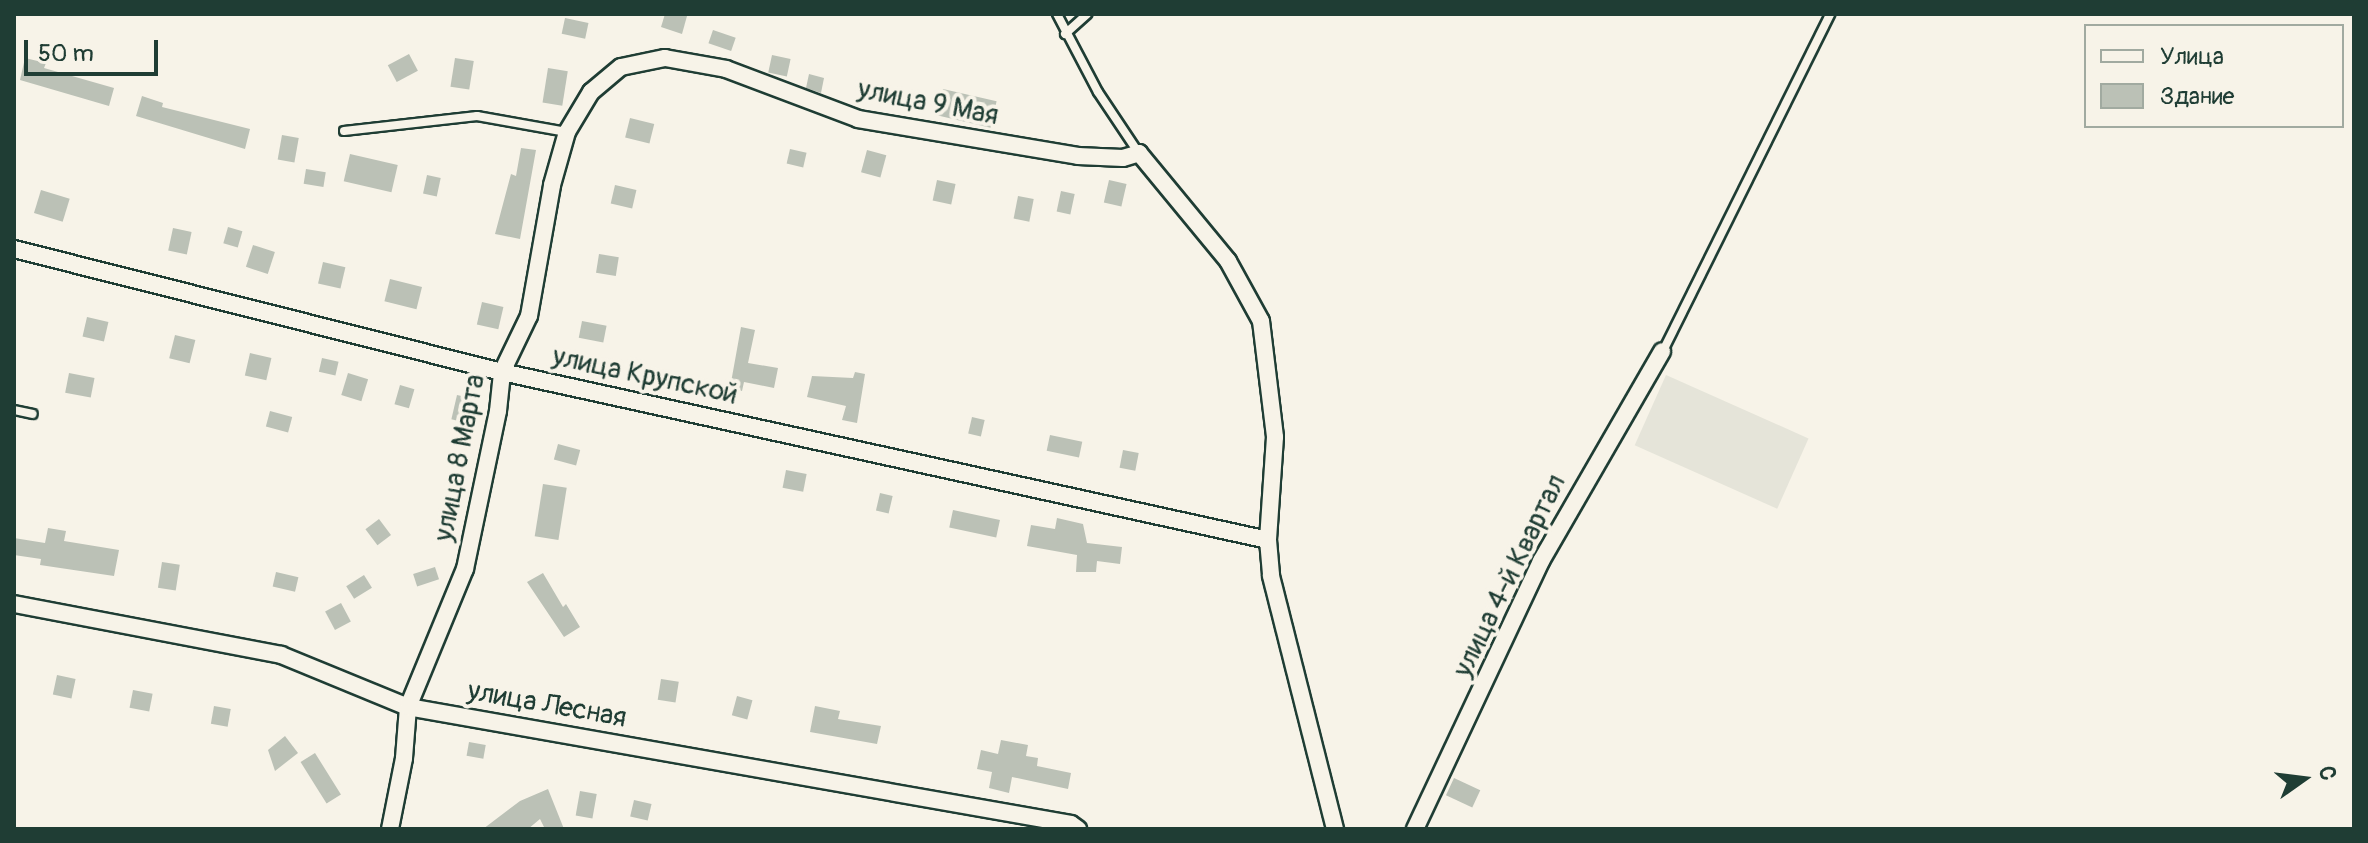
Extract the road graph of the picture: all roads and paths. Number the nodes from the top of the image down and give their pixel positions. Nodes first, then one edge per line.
1 (1057, 14) edge
2 (1087, 14) edge
3 (1830, 14) edge
4 (1065, 34) junction
5 (621, 67) joint
6 (344, 131) dead end
7 (567, 132) junction
8 (1139, 153) junction
9 (14, 249) edge
10 (1662, 351) joint
11 (502, 372) junction
12 (14, 410) edge
13 (33, 414) dead end
14 (1268, 540) junction
15 (14, 604) edge
16 (408, 707) junction
17 (390, 829) edge
18 (1078, 829) edge
19 (1335, 829) edge
20 (1415, 829) edge

1 - 4 lane
2 - 4 lane
3 - 10 lane
4 - 8 lane
5 - 7 street, улица 8 Марта
5 - 8 street, улица 9 Мая
6 - 7 lane
7 - 11 street, улица 8 Марта
8 - 14 street
9 - 11 street, улица Крупской
10 - 20 street, улица 4-й Квартал
11 - 14 street, улица Крупской
11 - 16 street, улица 8 Марта
12 - 13 lane
14 - 19 street
15 - 16 street, улица Лесная
16 - 17 street, улица 8 Марта
16 - 18 street, улица Лесная

